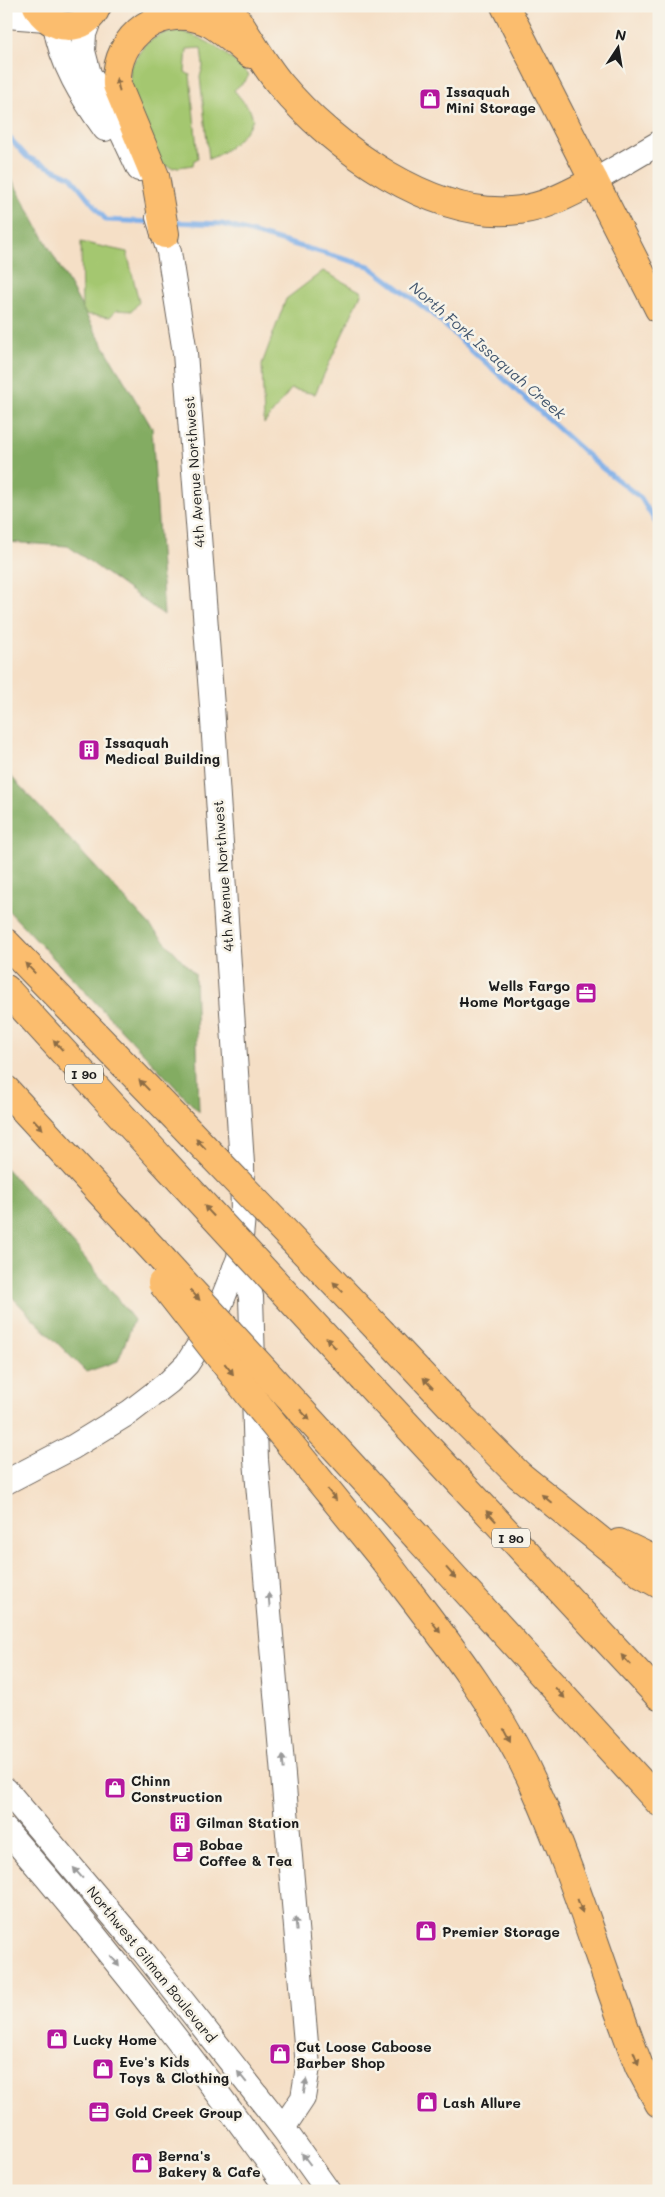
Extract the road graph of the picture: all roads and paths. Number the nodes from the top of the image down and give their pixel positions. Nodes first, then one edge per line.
1 (504, 6) edge
2 (224, 9) edge
3 (97, 10) edge
4 (6, 16) edge
5 (46, 16) edge
6 (266, 67) junction
7 (659, 143) edge
8 (138, 167) junction
9 (594, 180) junction
10 (154, 194) junction
11 (167, 243) joint
12 (659, 309) edge
13 (6, 944) edge
14 (6, 989) edge
15 (6, 1090) edge
16 (159, 1267) junction
17 (235, 1268) junction
18 (6, 1482) edge
19 (586, 1529) junction
20 (659, 1562) edge
21 (659, 1584) edge
22 (659, 1696) edge
23 (6, 1790) edge
24 (659, 1802) edge
25 (6, 1830) edge
26 (659, 2103) edge
27 (283, 2128) junction
28 (289, 2191) edge
29 (328, 2191) edge

1 - 9 main road
2 - 6 main road
3 - 5 main road
3 - 8 street
4 - 5 street
5 - 8 street
6 - 9 main road
10 -> 6 main road
7 - 9 street
8 - 10 street
9 - 12 main road
10 - 11 main road
11 - 17 street, 4th Avenue Northwest
19 -> 13 main road, bridge
22 -> 14 main road, I 90, bridge
15 -> 16 main road
16 -> 24 main road, bridge
16 -> 26 main road, bridge
17 - 18 street, 4th Avenue Northwest
27 -> 17 street
19 - 20 main road
19 - 21 main road
27 -> 23 street, Northwest Gilman Boulevard
25 -> 28 street, Northwest Gilman Boulevard
29 -> 27 street, Northwest Gilman Boulevard

